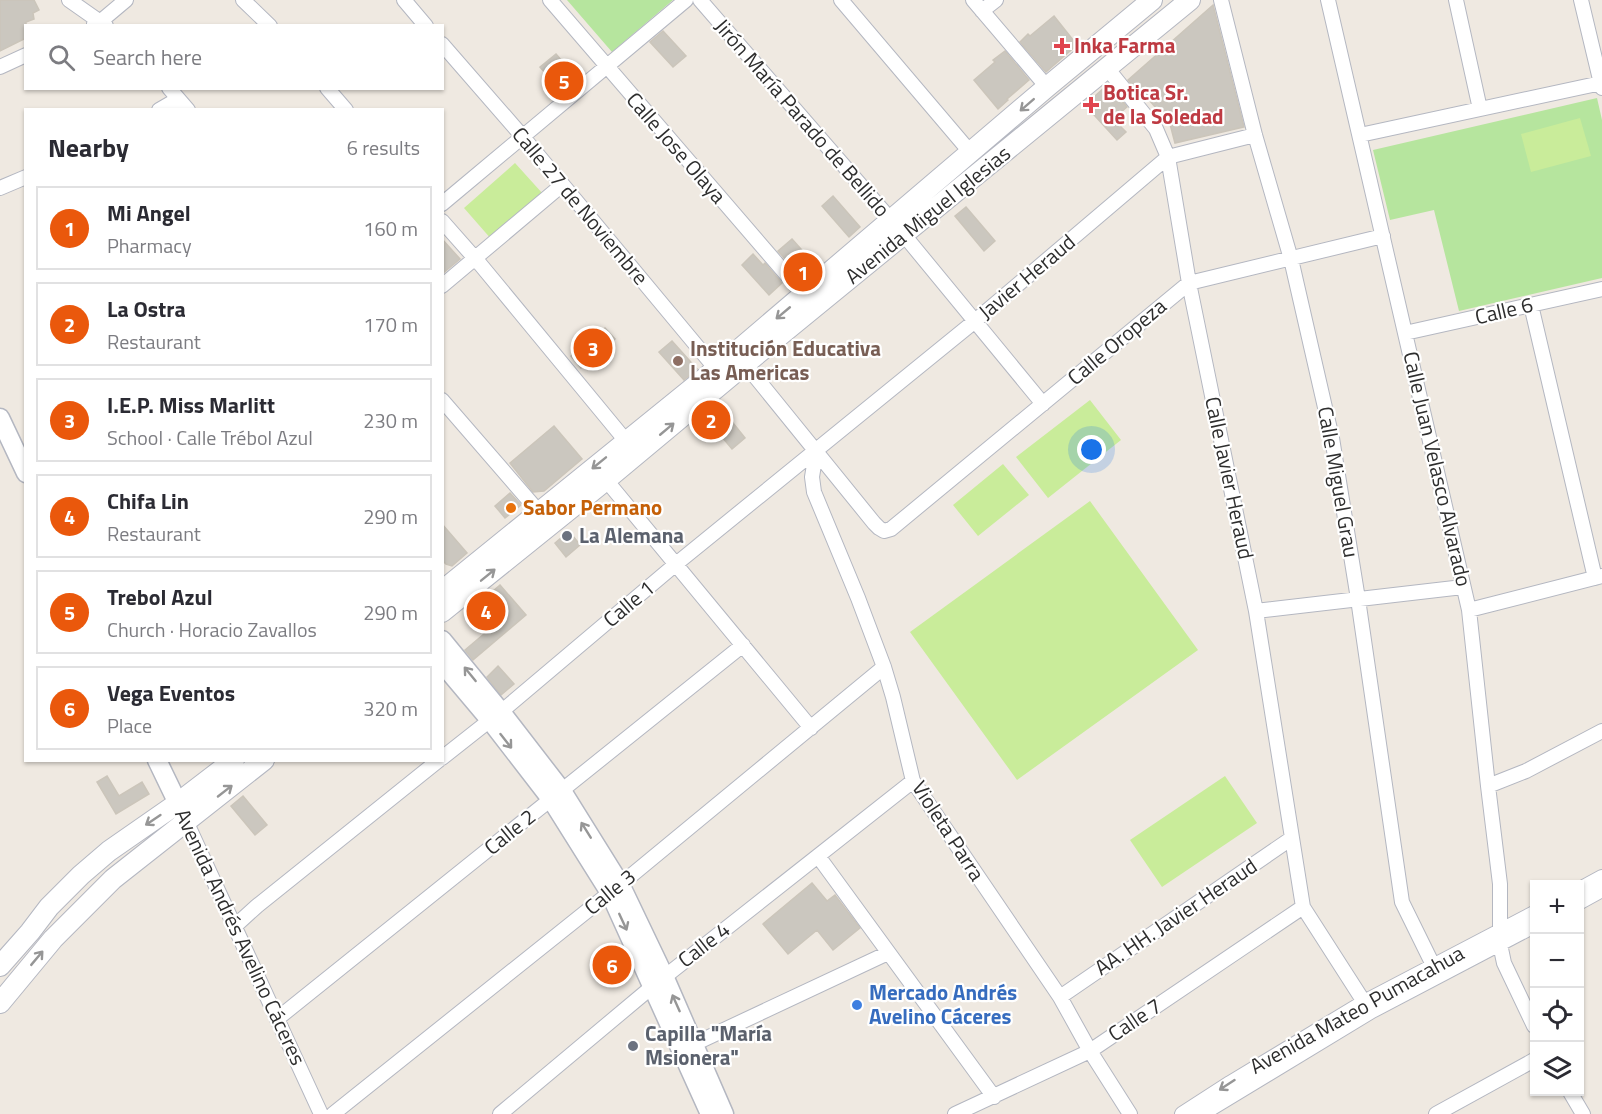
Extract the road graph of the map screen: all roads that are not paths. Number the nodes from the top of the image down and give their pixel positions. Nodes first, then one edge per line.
1 (69, 0) edge
2 (126, 0) edge
3 (243, 0) edge
4 (404, 0) edge
5 (550, 0) edge
6 (686, 0) edge
7 (700, 0) edge
8 (841, 0) edge
9 (973, 0) edge
10 (996, 0) edge
11 (1152, 0) edge
12 (1190, 0) edge
13 (1221, 0) edge
14 (1328, 0) edge
15 (1456, 0) edge
16 (1581, 0) edge
17 (982, 11) junction
18 (99, 24) edge
19 (268, 24) edge
20 (424, 24) edge
21 (444, 46) edge
22 (24, 56) edge
23 (0, 67) edge
24 (607, 67) junction
25 (1107, 68) junction
26 (1601, 86) edge
27 (1047, 87) junction
28 (329, 90) edge
29 (174, 94) edge
30 (161, 108) edge
31 (186, 108) edge
32 (344, 108) edge
33 (1480, 109) junction
34 (1255, 135) junction
35 (1360, 135) junction
36 (523, 137) junction
37 (971, 153) junction
38 (1168, 157) junction
39 (24, 182) edge
40 (562, 185) junction
41 (0, 188) edge
42 (444, 202) edge
43 (444, 223) edge
44 (898, 228) junction
45 (1383, 236) junction
46 (475, 259) junction
47 (1291, 259) junction
48 (1189, 283) junction
49 (444, 284) edge
50 (1602, 289) edge
51 (804, 295) junction
52 (1531, 305) junction
53 (975, 321) junction
54 (1406, 333) junction
55 (745, 364) junction
56 (716, 369) junction
57 (444, 402) edge
58 (1044, 404) junction
59 (0, 418) edge
60 (626, 441) junction
61 (816, 452) junction
62 (24, 468) edge
63 (606, 480) junction
64 (539, 512) junction
65 (676, 564) junction
66 (1598, 577) edge
67 (445, 583) edge
68 (1463, 587) junction
69 (1358, 599) junction
70 (444, 610) edge
71 (1469, 610) junction
72 (1256, 611) junction
73 (444, 643) edge
74 (743, 645) junction
75 (444, 665) edge
76 (884, 667) junction
77 (496, 716) junction
78 (811, 728) junction
79 (1602, 730) edge
80 (444, 757) edge
81 (158, 762) edge
82 (231, 762) edge
83 (261, 762) edge
84 (437, 762) edge
85 (913, 781) junction
86 (1488, 786) junction
87 (556, 795) junction
88 (178, 803) junction
89 (186, 821) junction
90 (1292, 838) junction
91 (108, 851) junction
92 (818, 856) junction
93 (124, 870) junction
94 (615, 888) junction
95 (1602, 888) edge
96 (1584, 889) edge
97 (1584, 899) edge
98 (1303, 907) junction
99 (1530, 916) edge
100 (235, 926) junction
101 (1530, 927) edge
102 (1501, 937) junction
103 (888, 952) junction
104 (1433, 965) junction
105 (0, 966) edge
106 (658, 981) junction
107 (1060, 997) junction
108 (1364, 1002) junction
109 (0, 1003) edge
110 (1530, 1018) edge
111 (277, 1019) junction
112 (694, 1044) junction
113 (1089, 1051) junction
114 (1530, 1062) edge
115 (1572, 1096) edge
116 (994, 1097) junction
117 (321, 1114) edge
118 (333, 1114) edge
119 (500, 1114) edge
120 (710, 1114) edge
121 (724, 1114) edge
122 (955, 1114) edge
123 (1130, 1114) edge
124 (1182, 1114) edge
125 (1202, 1114) edge
126 (1436, 1114) edge
127 (1583, 1114) edge

1 - 18 street
2 - 18 street
3 - 19 street
4 - 20 street
5 - 24 street, Calle Jose Olaya
6 - 24 street
7 - 44 street, Jirón María Parado de Bellido
8 - 37 street
9 - 17 street
10 - 17 street
11 - 27 main road, Avenida Miguel Iglesias
12 - 25 main road, Avenida Miguel Iglesias
13 - 34 street, Calle Miguel Grau
14 - 35 street, Calle Juan Velasco Alvarado
15 - 33 street
16 - 26 street
17 - 27 street
21 - 36 street, Calle 27 de Noviembre
22 - 23 street
24 - 36 street
24 - 51 street, Calle Jose Olaya
25 - 38 street, Calle Javier Heraud
25 - 44 main road, Avenida Miguel Iglesias
26 - 33 street
27 -> 37 main road, Avenida Miguel Iglesias
28 - 32 street
29 - 30 street
29 - 31 street
33 - 35 street
34 - 38 street, Javier Heraud
34 - 47 street, Calle Miguel Grau
35 - 45 street, Calle Juan Velasco Alvarado
36 - 40 street, Calle 27 de Noviembre
36 - 42 street
37 - 44 main road, Avenida Miguel Iglesias
38 - 48 street, Calle Javier Heraud
38 - 53 street, Javier Heraud
39 - 41 street
40 - 46 street
40 - 56 street, Calle 27 de Noviembre
43 - 46 street
44 - 51 main road, Avenida Miguel Iglesias
44 - 53 street, Jirón María Parado de Bellido
44 - 55 main road, Avenida Miguel Iglesias
45 - 47 street, Calle Oropeza
45 - 54 street, Calle Juan Velasco Alvarado
46 - 49 street
46 - 60 street
47 - 48 street, Calle Oropeza
47 - 69 street, Calle Miguel Grau
48 - 58 street, Calle Oropeza
48 - 72 street, Calle Javier Heraud
50 - 52 street, Calle 6
51 -> 56 main road, Avenida Miguel Iglesias
52 - 54 street, Calle 6
52 - 66 street
53 - 58 street, Jirón María Parado de Bellido
53 - 61 street, Javier Heraud
54 - 68 street, Calle Juan Velasco Alvarado
55 - 61 street
63 -> 55 main road, Avenida Miguel Iglesias
56 - 60 main road, Avenida Miguel Iglesias
57 - 64 street
58 - 61 street, Calle Oropeza
59 - 62 street
60 -> 64 main road, Avenida Miguel Iglesias
61 - 65 street, Calle 1
61 - 76 street, Violeta Parra
63 - 65 street
70 -> 63 main road, Avenida Miguel Iglesias
64 - 67 main road, Avenida Miguel Iglesias
65 - 74 street
65 - 77 street, Calle 1
66 - 71 street
68 - 69 street
68 - 71 street, Calle Juan Velasco Alvarado
69 - 72 street
69 - 104 street, Calle Miguel Grau
71 - 86 street, Calle Juan Velasco Alvarado
72 - 90 street, Calle Javier Heraud
77 -> 73 street
74 - 78 street
74 - 87 street, Calle 2
75 - 77 street
76 - 78 street, Calle 3
76 - 85 street, Violeta Parra
77 - 80 street, Calle 1
77 - 87 street
78 - 94 street, Calle 3
79 - 86 street
81 - 88 street, Avenida Andrés Avelino Cáceres
82 - 88 main road
89 -> 83 main road
84 - 100 street, Calle 1
85 - 92 street, Calle 4
85 - 107 street, Violeta Parra
86 - 102 street, Calle Juan Velasco Alvarado
87 - 94 street
87 - 111 street, Calle 2
88 - 89 street, Avenida Andrés Avelino Cáceres
88 -> 91 main road
89 - 93 main road
89 - 100 street, Avenida Andrés Avelino Cáceres
90 - 98 street, Calle Javier Heraud
90 - 107 street, AA. HH. Javier Heraud
91 - 93 main road
91 - 105 main road
92 - 103 street
92 - 106 street, Calle 4
109 -> 93 main road
94 - 106 street
94 - 118 street, Calle 3
95 - 96 street
95 - 97 street
98 - 108 street
98 - 113 street, Calle 7
99 - 102 street, Avenida Mateo Pumacahua
100 - 111 street, Avenida Andrés Avelino Cáceres
101 - 102 street, Avenida Mateo Pumacahua
102 - 104 street, Avenida Mateo Pumacahua
102 - 110 street
102 - 125 street, Avenida Mateo Pumacahua
103 - 112 street
103 - 116 street
104 - 108 street, Avenida Mateo Pumacahua
112 -> 106 street
106 - 119 street, Calle 4
106 - 120 street
107 - 113 street, Violeta Parra
108 -> 124 street, Avenida Mateo Pumacahua
111 - 117 street, Avenida Andrés Avelino Cáceres
112 - 121 street
113 - 116 street, Calle 7
113 - 123 street, Violeta Parra
114 - 126 street
115 - 127 street
116 - 122 street, Calle 7

